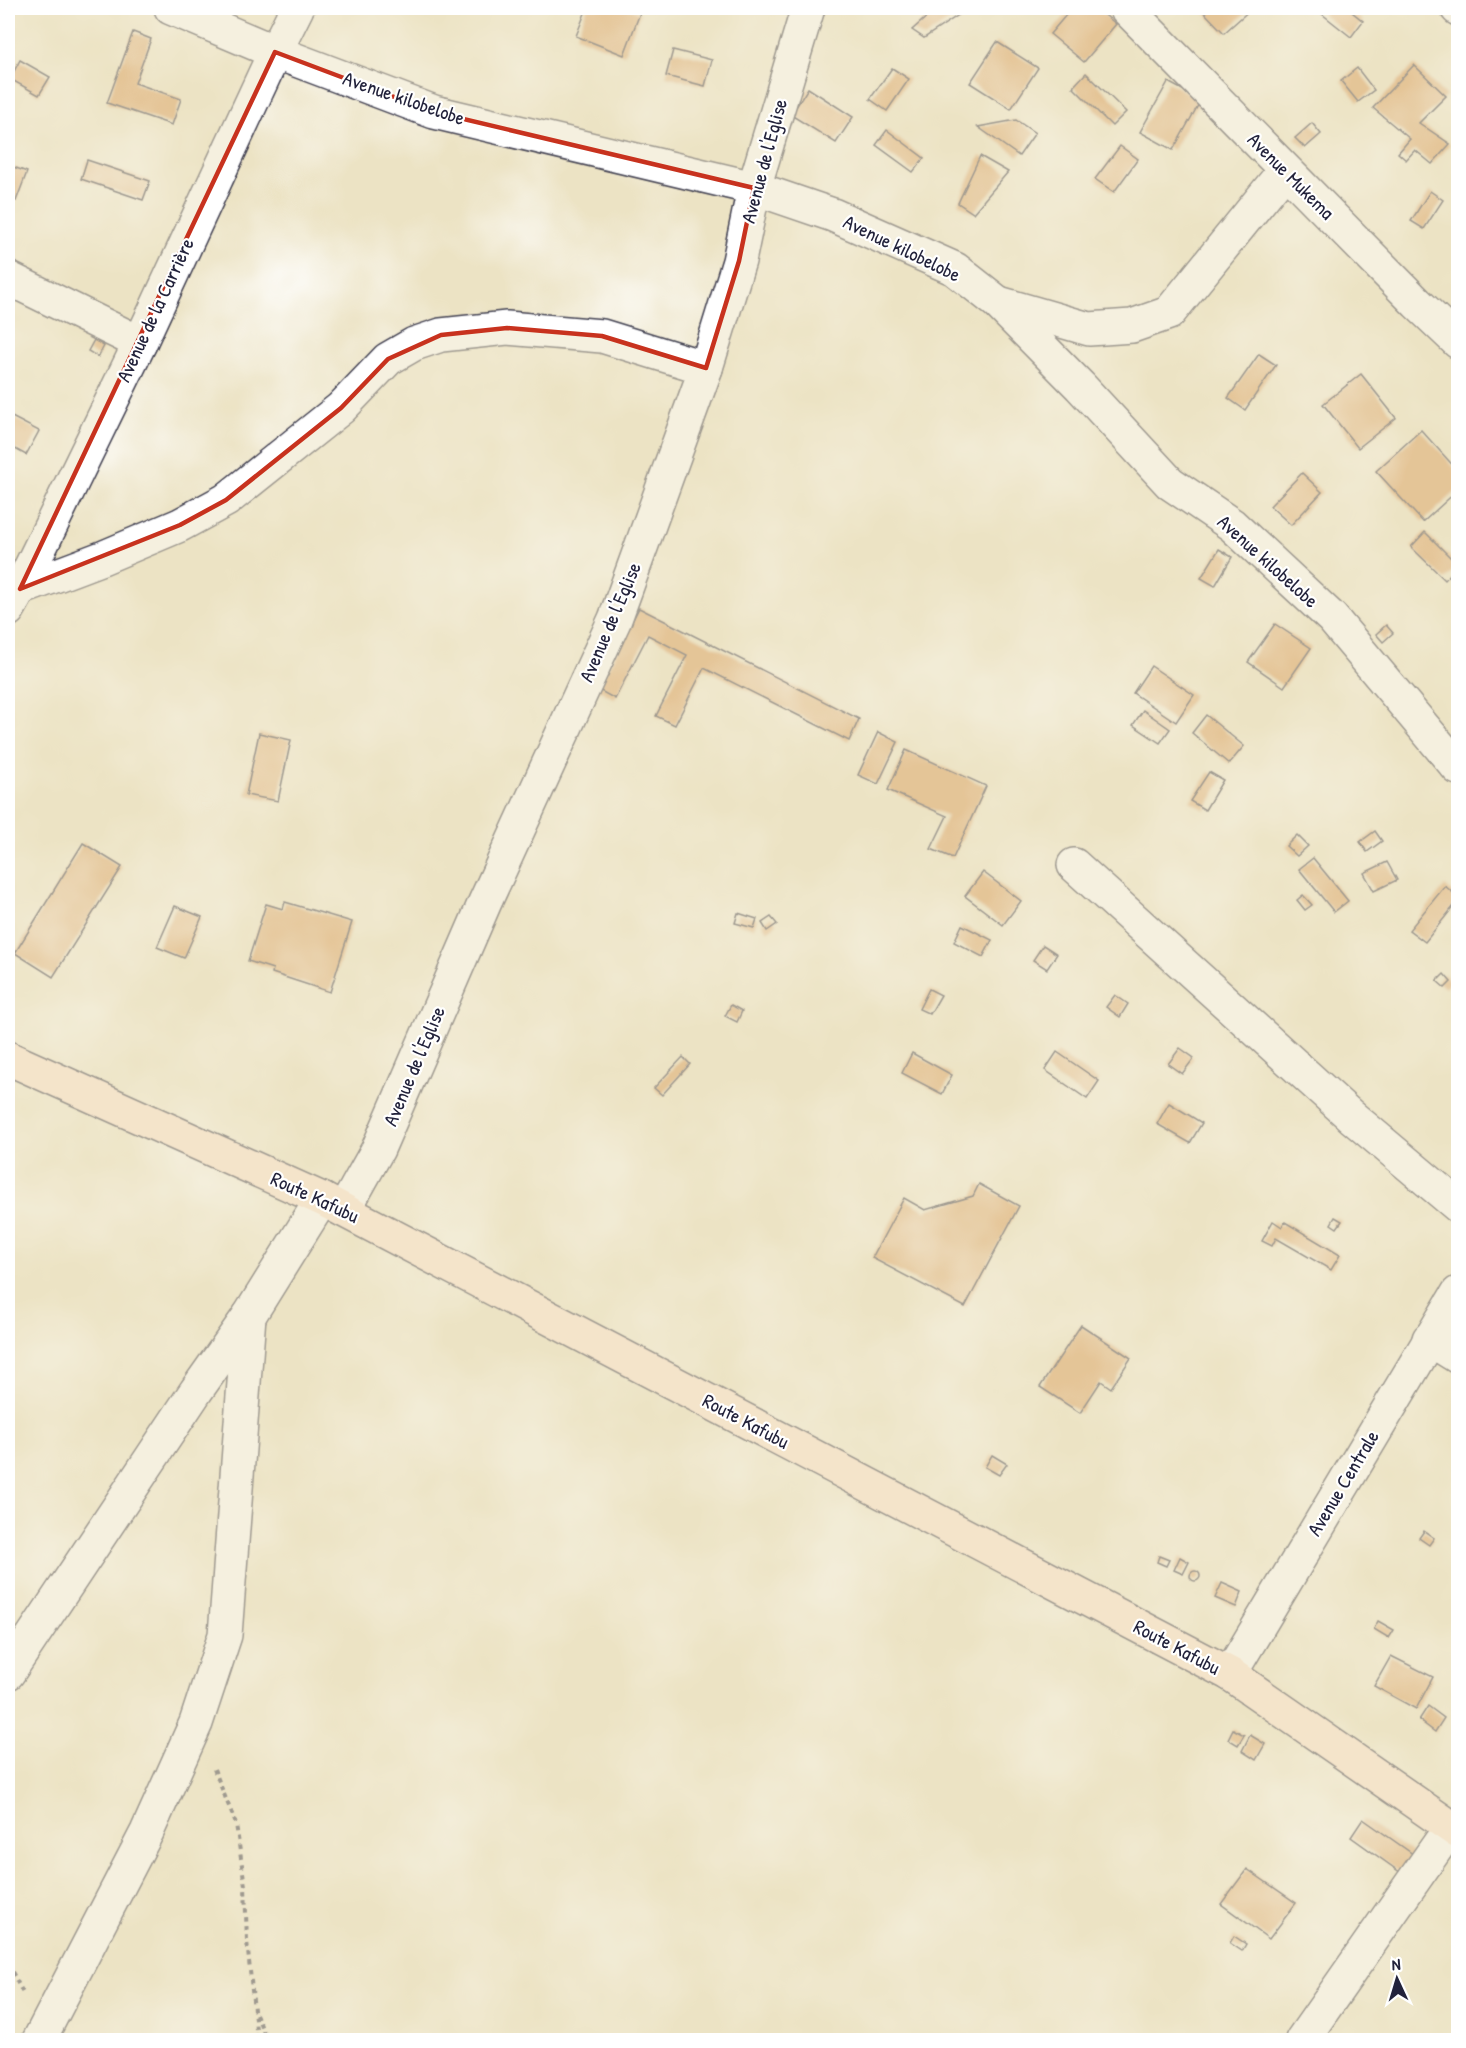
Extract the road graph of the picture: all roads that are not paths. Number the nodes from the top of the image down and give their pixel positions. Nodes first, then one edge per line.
1 (171, 8) edge
2 (297, 8) edge
3 (808, 8) edge
4 (1125, 8) edge
5 (275, 52) junction
6 (1285, 170) junction
7 (754, 188) junction
8 (8, 278) edge
9 (997, 302) junction
10 (1458, 342) edge
11 (140, 343) junction
12 (706, 368) junction
13 (14, 600) edge
14 (1458, 768) edge
15 (1074, 865) dead end
16 (8, 1058) edge
17 (333, 1204) junction
18 (1458, 1206) edge
19 (1458, 1293) edge
20 (249, 1316) junction
21 (1429, 1339) junction
22 (1458, 1357) edge
23 (8, 1673) edge
24 (1230, 1674) junction
25 (1455, 1829) edge
26 (39, 2040) edge
27 (1302, 2040) edge

1 - 5 street
2 - 5 street, Avenue de la Carrière
3 - 7 street, Avenue de l'Eglise
4 - 6 street, Avenue Mukema
5 - 7 street, Avenue kilobelobe
5 - 11 street, Avenue de la Carrière
6 - 9 street
6 - 10 street, Avenue Mukema
7 - 9 street, Avenue kilobelobe
7 - 12 street, Avenue de l'Eglise
8 - 11 street
9 - 14 street, Avenue kilobelobe
11 - 13 street, Avenue de la Carrière
12 - 13 street
12 - 17 street, Avenue de l'Eglise
15 - 18 street
16 - 17 main road, Route Kafubu
17 - 20 street, Avenue de l'Eglise
17 - 24 main road, Route Kafubu
19 - 21 street, Avenue Centrale
20 - 23 street, Avenue de l'Eglise
20 - 26 street
21 - 22 street
21 - 24 street, Avenue Centrale
24 - 25 main road, Route Kafubu
25 - 27 street

